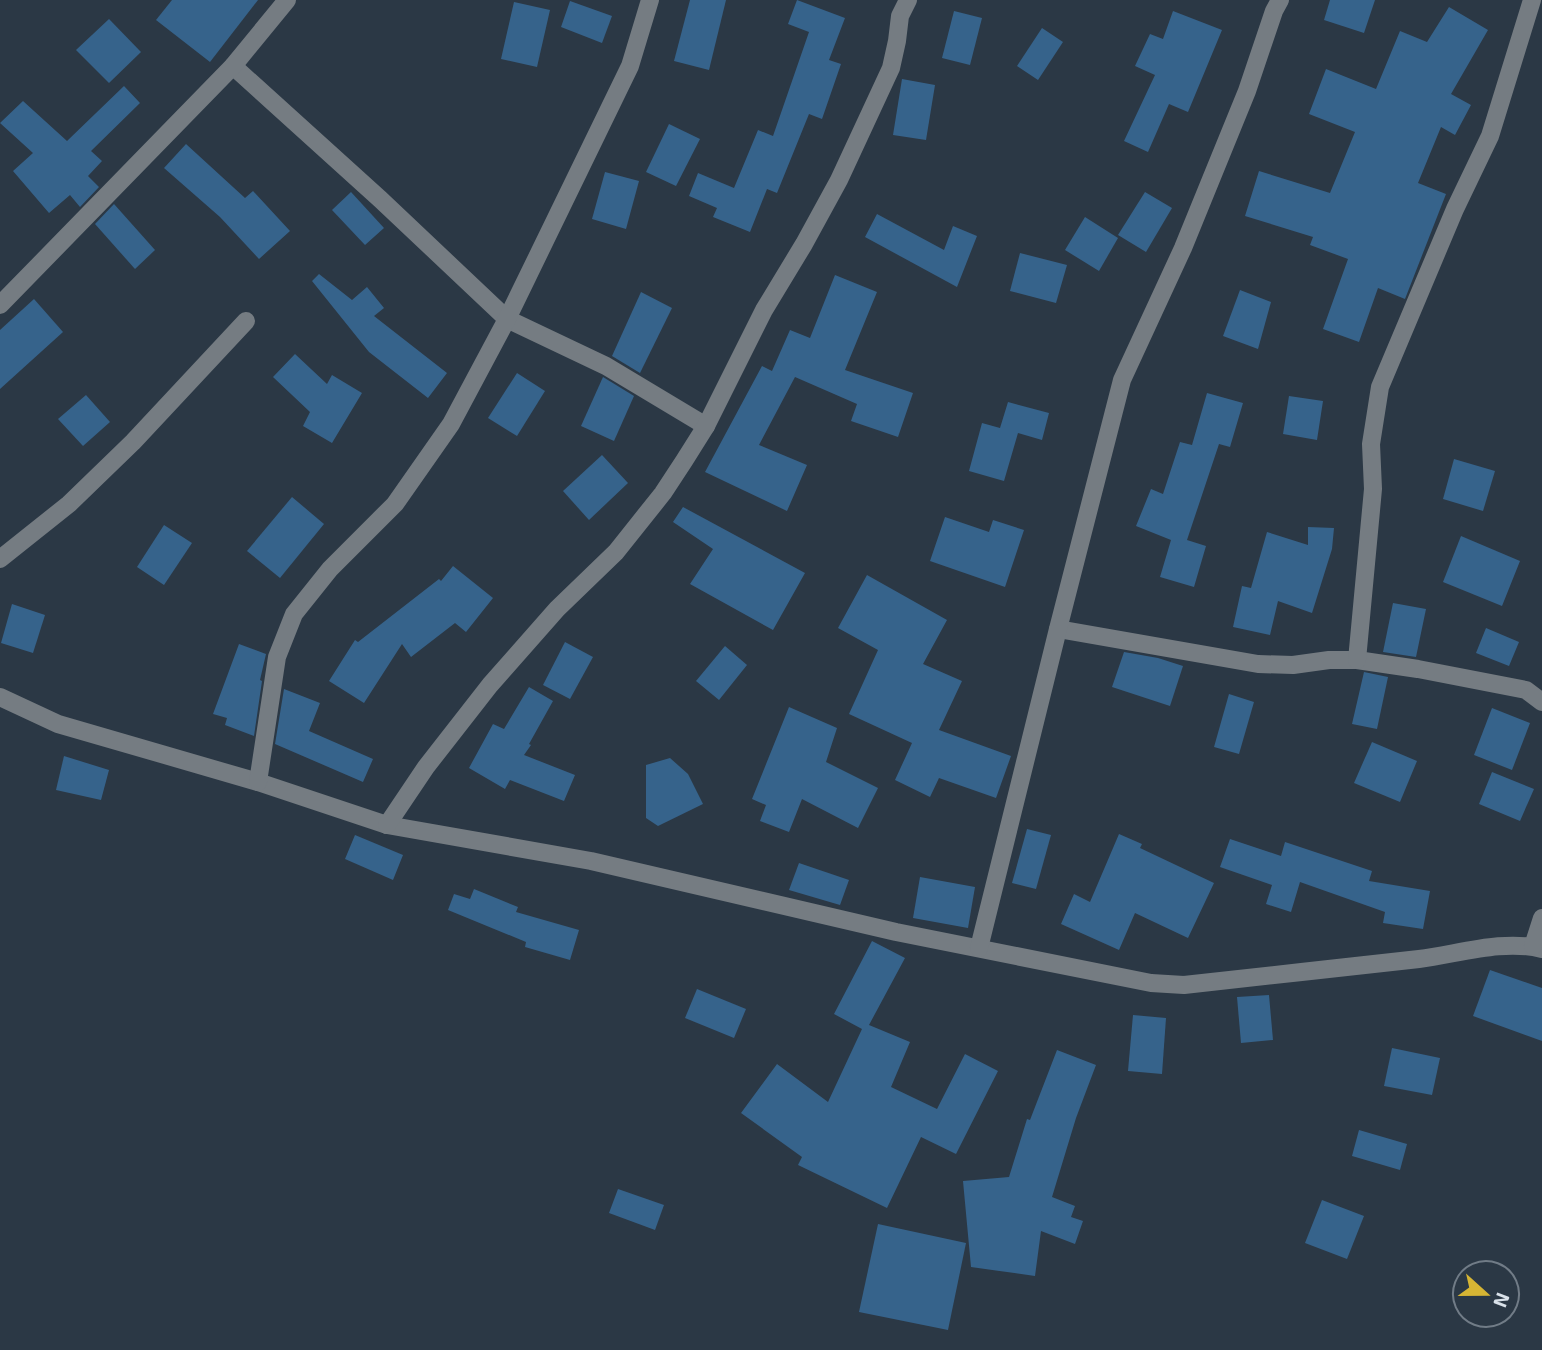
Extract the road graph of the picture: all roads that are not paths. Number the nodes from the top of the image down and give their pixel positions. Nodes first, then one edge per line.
1 (288, 0) edge
2 (650, 0) edge
3 (908, 0) edge
4 (1280, 0) edge
5 (1532, 0) edge
6 (233, 66) junction
7 (0, 305) edge
8 (507, 319) junction
9 (246, 321) dead end
10 (706, 426) junction
11 (0, 559) edge
12 (1058, 629) junction
13 (1357, 660) junction
14 (0, 698) edge
15 (1542, 702) edge
16 (258, 782) junction
17 (387, 825) junction
18 (1542, 918) edge
19 (1537, 947) edge
20 (979, 948) junction

1 - 6 street
2 - 8 street
3 - 10 street
4 - 12 street
5 - 13 street
6 - 7 street
6 - 8 street
8 - 10 street
8 - 16 street
9 - 11 street
10 - 17 street
12 - 13 street
12 - 20 street
13 - 15 street
14 - 16 street
16 - 17 street
17 - 20 street
18 - 19 street
19 - 20 street

